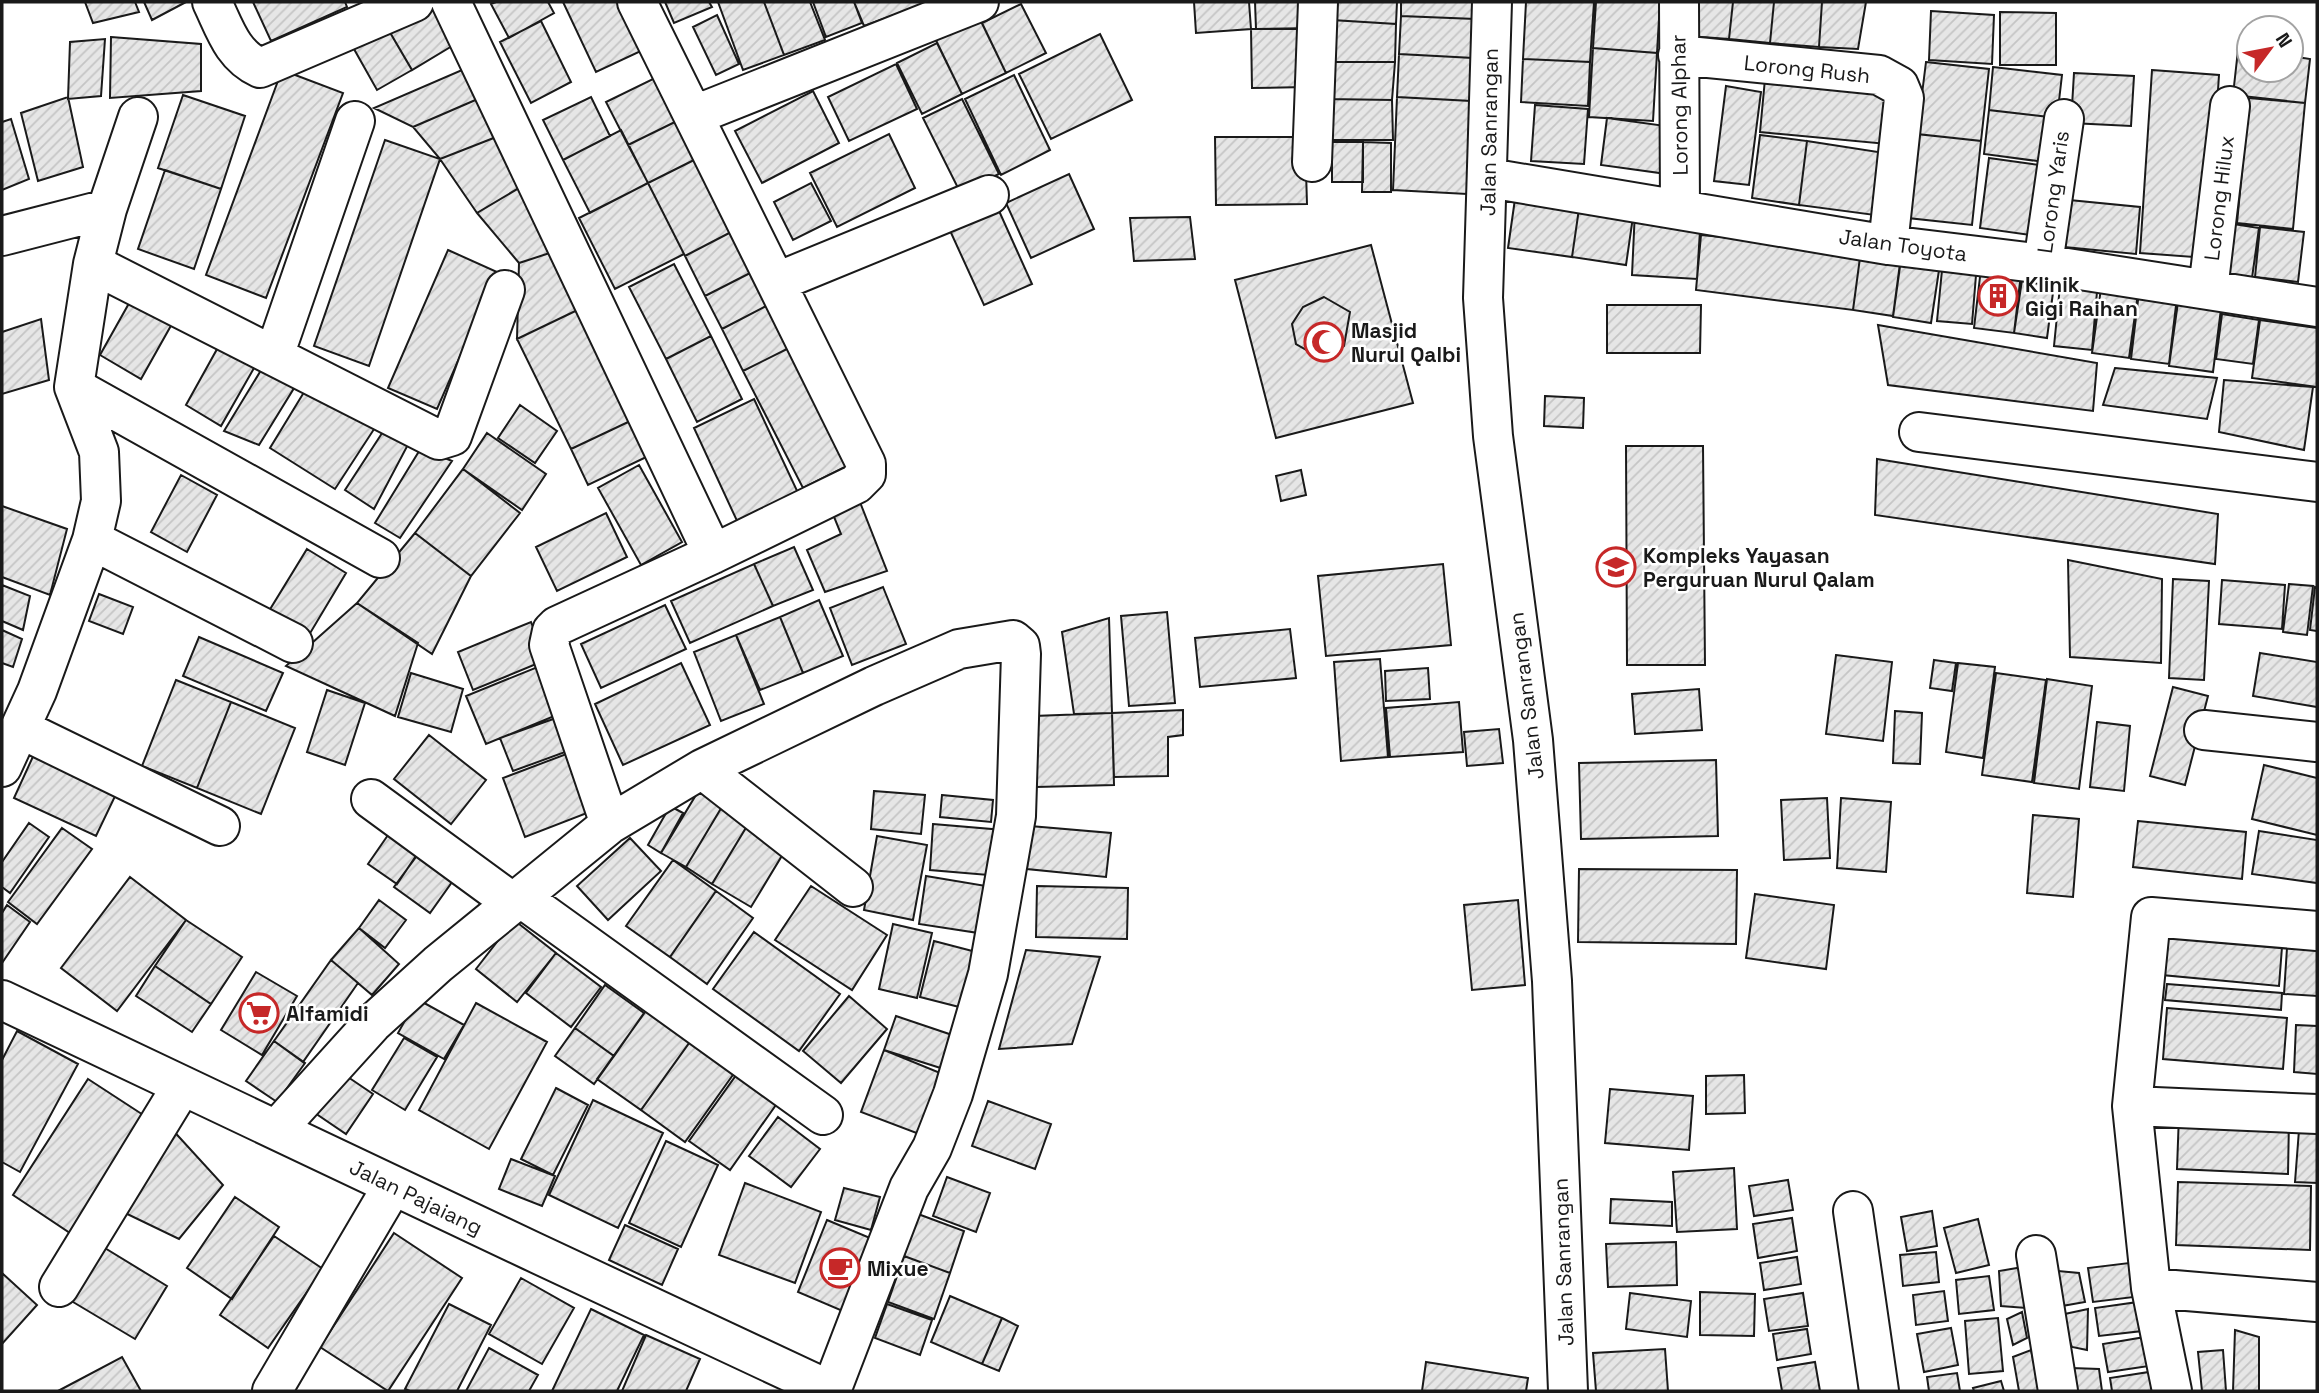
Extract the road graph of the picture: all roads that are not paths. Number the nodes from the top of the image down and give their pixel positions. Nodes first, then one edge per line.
1 (212, 2) edge
2 (414, 2) edge
3 (450, 2) edge
4 (637, 2) edge
5 (979, 2) edge
6 (1318, 2) edge
7 (1492, 2) edge
8 (1679, 2) edge
9 (1678, 55) junction
10 (2230, 106) dead end
11 (695, 115) junction
12 (138, 117) dead end
13 (2064, 119) dead end
14 (355, 121) dead end
15 (1312, 162) dead end
16 (1489, 178) junction
17 (989, 195) dead end
18 (107, 209) junction
19 (1680, 209) junction
20 (2, 236) edge
21 (1888, 245) junction
22 (93, 264) junction
23 (2043, 264) junction
24 (777, 282) junction
25 (505, 290) dead end
26 (2208, 290) junction
27 (2317, 307) edge
28 (274, 356) junction
29 (74, 387) junction
30 (1919, 432) dead end
31 (2317, 482) edge
32 (92, 540) junction
33 (713, 554) junction
34 (380, 558) dead end
35 (293, 643) dead end
36 (20, 729) junction
37 (2204, 730) dead end
38 (2317, 742) edge
39 (2, 767) edge
40 (702, 769) junction
41 (371, 799) dead end
42 (610, 824) junction
43 (220, 826) dead end
44 (853, 887) dead end
45 (517, 900) junction
46 (2317, 931) edge
47 (2, 1000) edge
48 (182, 1086) junction
49 (2132, 1106) junction
50 (2317, 1114) edge
51 (823, 1115) dead end
52 (277, 1129) junction
53 (392, 1187) junction
54 (1853, 1211) dead end
55 (2036, 1255) dead end
56 (59, 1287) dead end
57 (2151, 1288) junction
58 (2317, 1302) edge
59 (272, 1391) edge
60 (831, 1391) edge
61 (1568, 1391) edge
62 (1879, 1391) edge
63 (2058, 1391) edge
64 (2172, 1391) edge

1 - 2 street
3 - 33 street
4 - 11 street
5 - 11 street
6 - 15 street
7 - 16 street, Jalan Sanrangan
8 - 9 street, Lorong Alphar
9 - 19 street, Lorong Alphar
9 - 21 street, Lorong Rush
10 - 26 street, Lorong Hilux
11 - 24 street
12 - 18 street
13 - 23 street, Lorong Yaris
14 - 28 street
16 - 19 street, Jalan Toyota
16 - 61 street, Jalan Sanrangan
17 - 24 street
18 - 20 street
18 - 22 street
19 - 21 street, Jalan Toyota
21 - 23 street, Jalan Toyota
22 - 28 street
22 - 29 street
23 - 26 street, Jalan Toyota
24 - 33 street
25 - 28 street
26 - 27 street, Jalan Toyota
29 - 32 street
29 - 34 street
30 - 31 street
32 - 35 street
32 - 36 street
33 - 42 street
36 - 39 street
36 - 43 street
37 - 38 street
40 - 42 street
40 - 44 street
40 - 60 street
41 - 45 street
42 - 45 street
45 - 51 street
45 - 52 street
46 - 49 street
47 - 48 street, Jalan Pajaiang
48 - 52 street, Jalan Pajaiang
48 - 56 street
49 - 50 street
49 - 57 street
52 - 53 street, Jalan Pajaiang
53 - 59 street
53 - 60 street, Jalan Pajaiang
54 - 62 street
55 - 63 street
57 - 58 street
57 - 64 street

